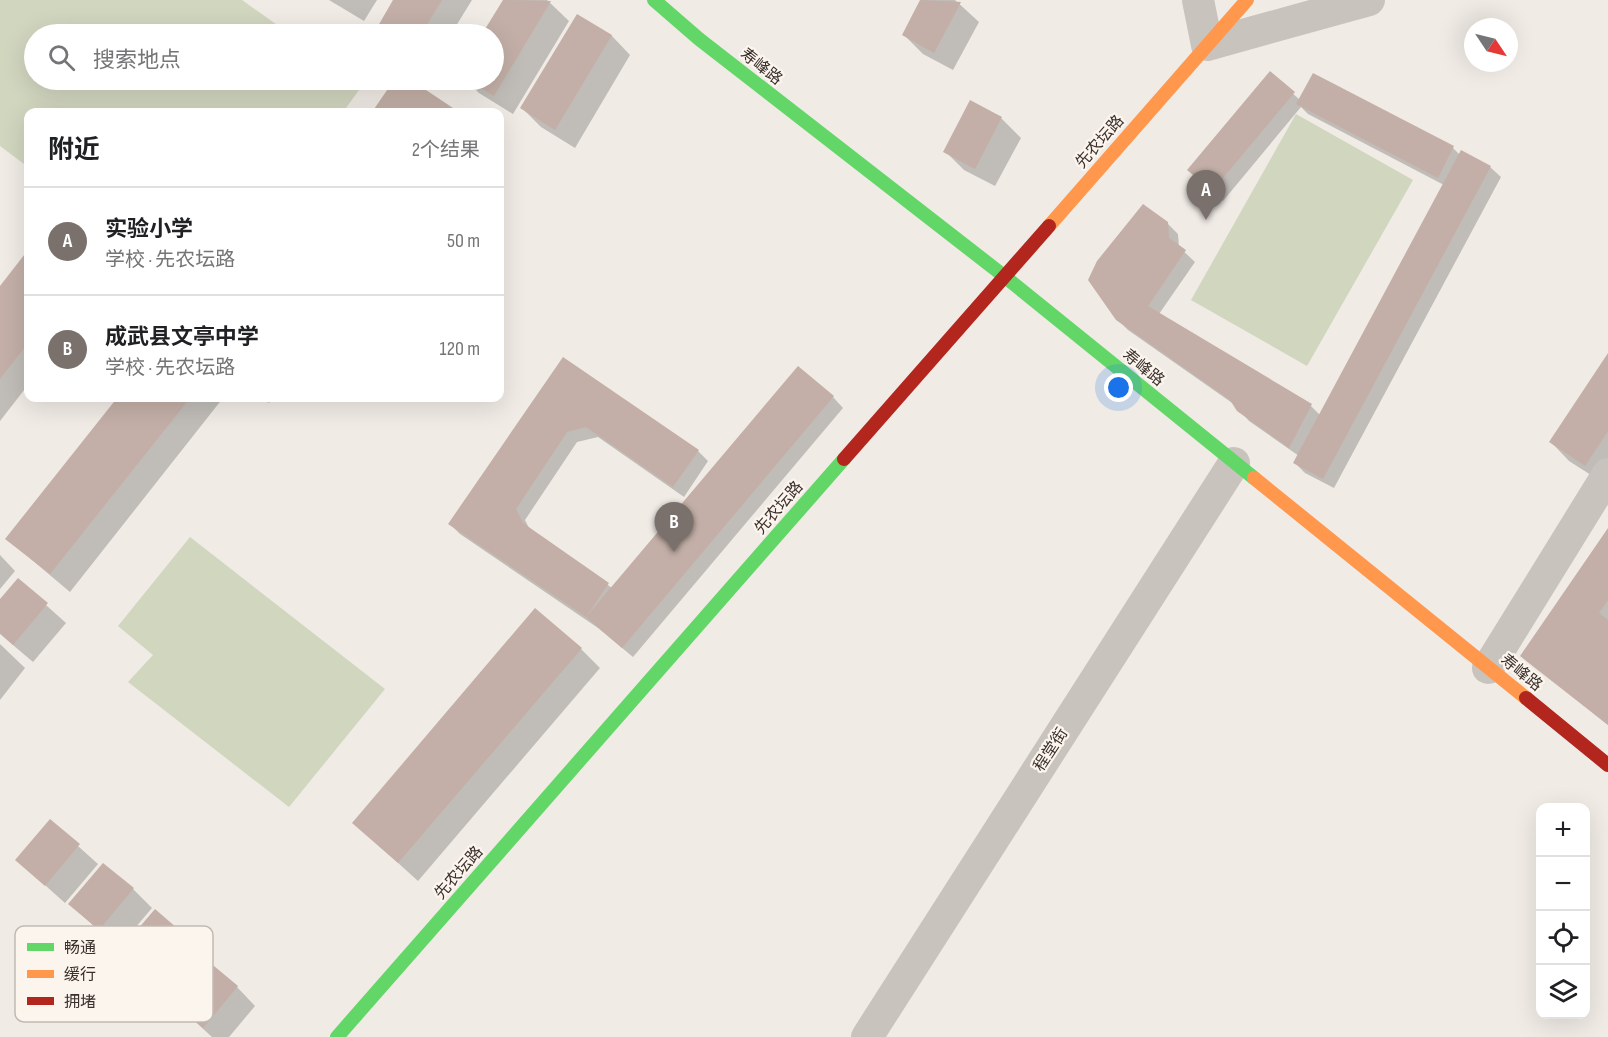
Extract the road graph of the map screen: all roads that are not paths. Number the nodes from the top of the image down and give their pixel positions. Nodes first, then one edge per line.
1 (654, 0) edge
2 (1198, 0) edge
3 (1247, 0) edge
4 (1369, 0) edge
5 (1207, 45) junction
6 (1004, 276) junction
7 (1234, 463) junction
8 (1608, 474) edge
9 (1488, 668) junction
10 (1608, 765) edge
11 (337, 1037) edge
12 (867, 1037) edge

1 - 6 street, 寿峰路
2 - 5 street
3 - 5 street, 先农坛路
4 - 5 street
5 - 6 street, 先农坛路
6 - 7 street, 寿峰路
6 - 11 street, 先农坛路
7 - 9 street, 寿峰路
7 - 12 street, 程堂街
8 - 9 street
9 - 10 street, 寿峰路

